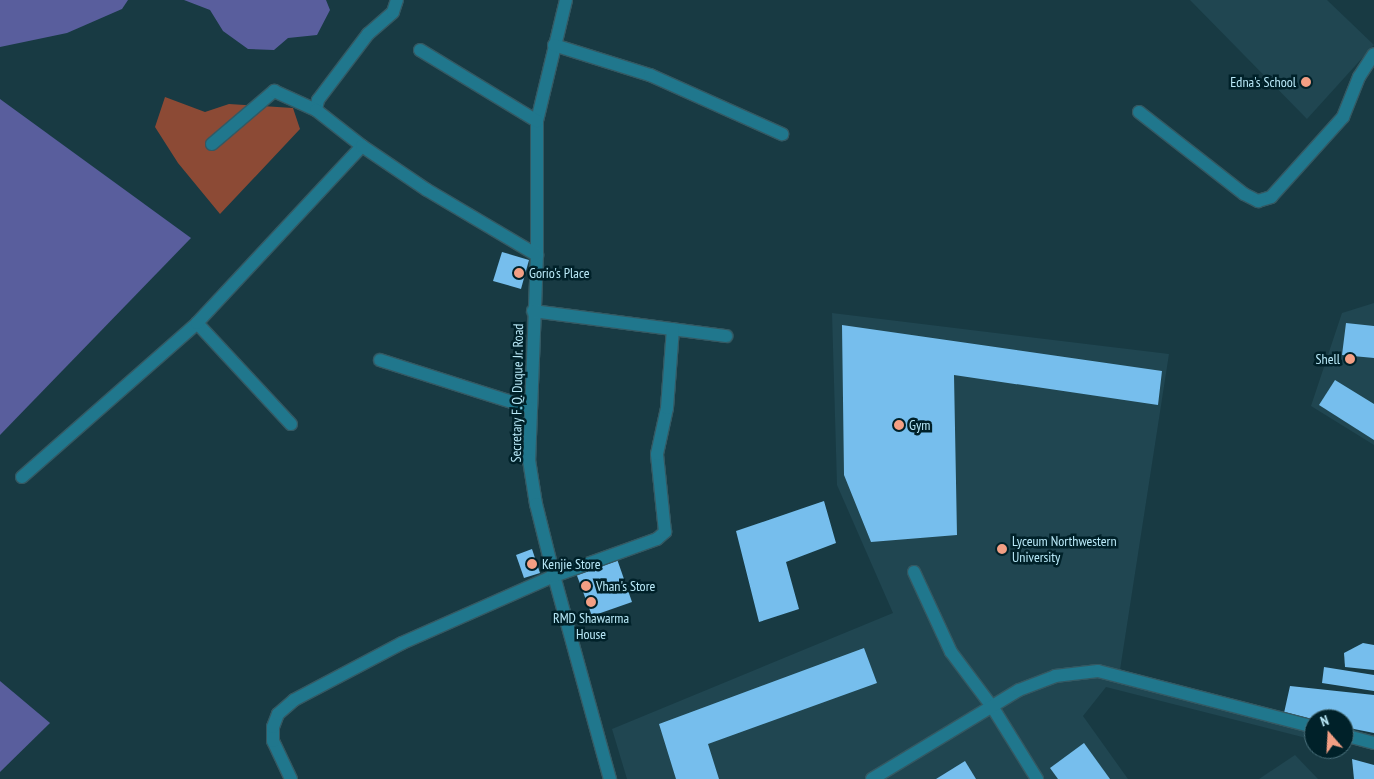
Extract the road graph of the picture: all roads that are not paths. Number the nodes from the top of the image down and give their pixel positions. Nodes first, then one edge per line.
1 (397, 0) edge
2 (566, 0) edge
3 (554, 45) junction
4 (420, 50) dead end
5 (1374, 54) edge
6 (316, 110) junction
7 (1139, 112) dead end
8 (537, 121) junction
9 (782, 134) dead end
10 (212, 144) dead end
11 (362, 146) junction
12 (537, 255) junction
13 (533, 311) junction
14 (197, 323) junction
15 (672, 329) junction
16 (726, 336) dead end
17 (380, 360) dead end
18 (530, 408) junction
19 (291, 424) dead end
20 (22, 477) dead end
21 (914, 572) dead end
22 (554, 576) junction
23 (993, 708) junction
24 (1304, 725) edge
25 (1354, 738) edge
26 (1374, 743) edge
27 (291, 779) edge
28 (610, 779) edge
29 (872, 779) edge
30 (1037, 779) edge

1 - 6 street
2 - 3 street, Secretary F. Q. Duque Jr. Road
3 - 8 street, Secretary F. Q. Duque Jr. Road
3 - 9 street
4 - 8 street
5 - 7 street
6 - 10 street
6 - 11 street
8 - 12 street, Secretary F. Q. Duque Jr. Road
11 - 12 street
11 - 14 street
12 - 13 street, Secretary F. Q. Duque Jr. Road
13 - 15 street
13 - 18 street, Secretary F. Q. Duque Jr. Road
14 - 19 street
14 - 20 street
15 - 16 street
15 - 22 street
17 - 18 street
18 - 22 street, Secretary F. Q. Duque Jr. Road
21 - 23 street
22 - 27 street
22 - 28 street, Secretary F. Q. Duque Jr. Road
23 - 24 street
23 - 29 street
23 - 30 street
25 - 26 street

